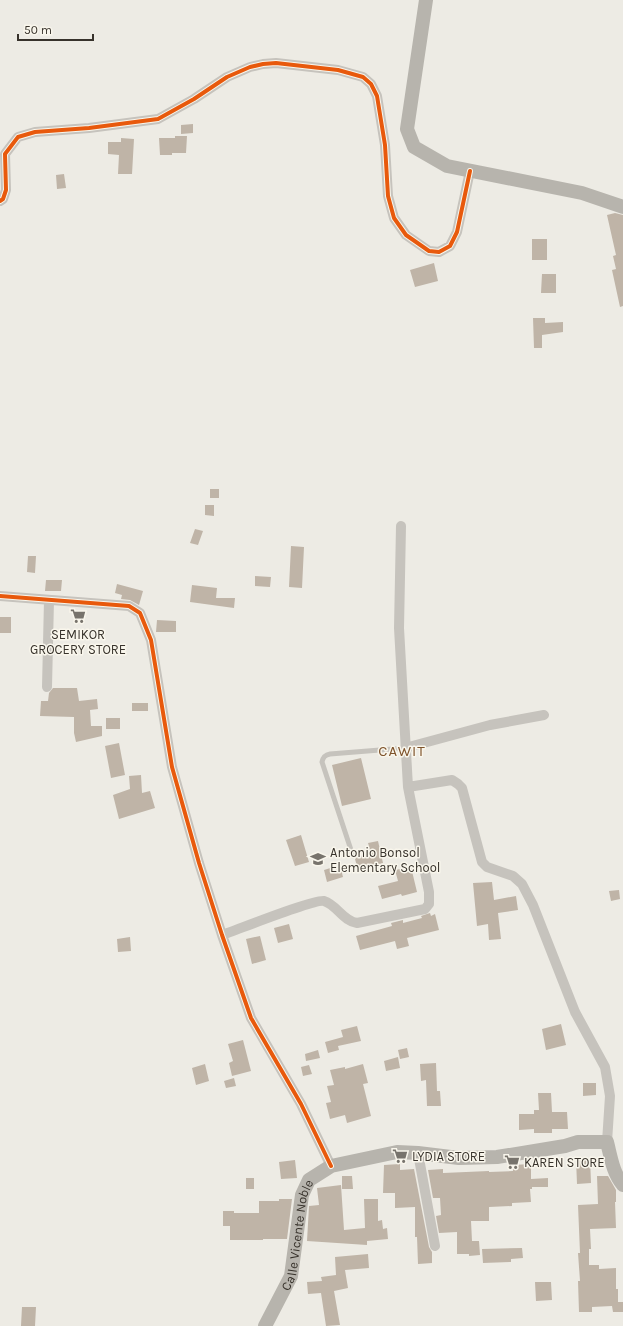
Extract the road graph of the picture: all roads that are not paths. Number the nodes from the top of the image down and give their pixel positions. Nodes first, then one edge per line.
1 (426, 0) edge
2 (470, 170) junction
3 (0, 201) edge
4 (623, 207) edge
5 (401, 526) dead end
6 (0, 596) edge
7 (49, 600) junction
8 (47, 687) dead end
9 (544, 716) dead end
10 (405, 748) junction
11 (408, 787) junction
12 (353, 856) dead end
13 (222, 935) junction
14 (607, 1142) junction
15 (418, 1153) junction
16 (331, 1166) junction
17 (623, 1185) edge
18 (435, 1246) dead end
19 (265, 1326) edge

1 - 2 street
2 - 3 street
2 - 4 street
5 - 10 street
6 - 7 street
7 - 8 street
7 - 13 street
9 - 10 street
10 - 11 street
10 - 12 lane
11 - 13 street
11 - 14 street
13 - 16 street
14 - 15 street, Calle Vicente Noble
14 - 17 street
15 - 16 street, Calle Vicente Noble
15 - 18 street
16 - 19 street, Calle Vicente Noble

